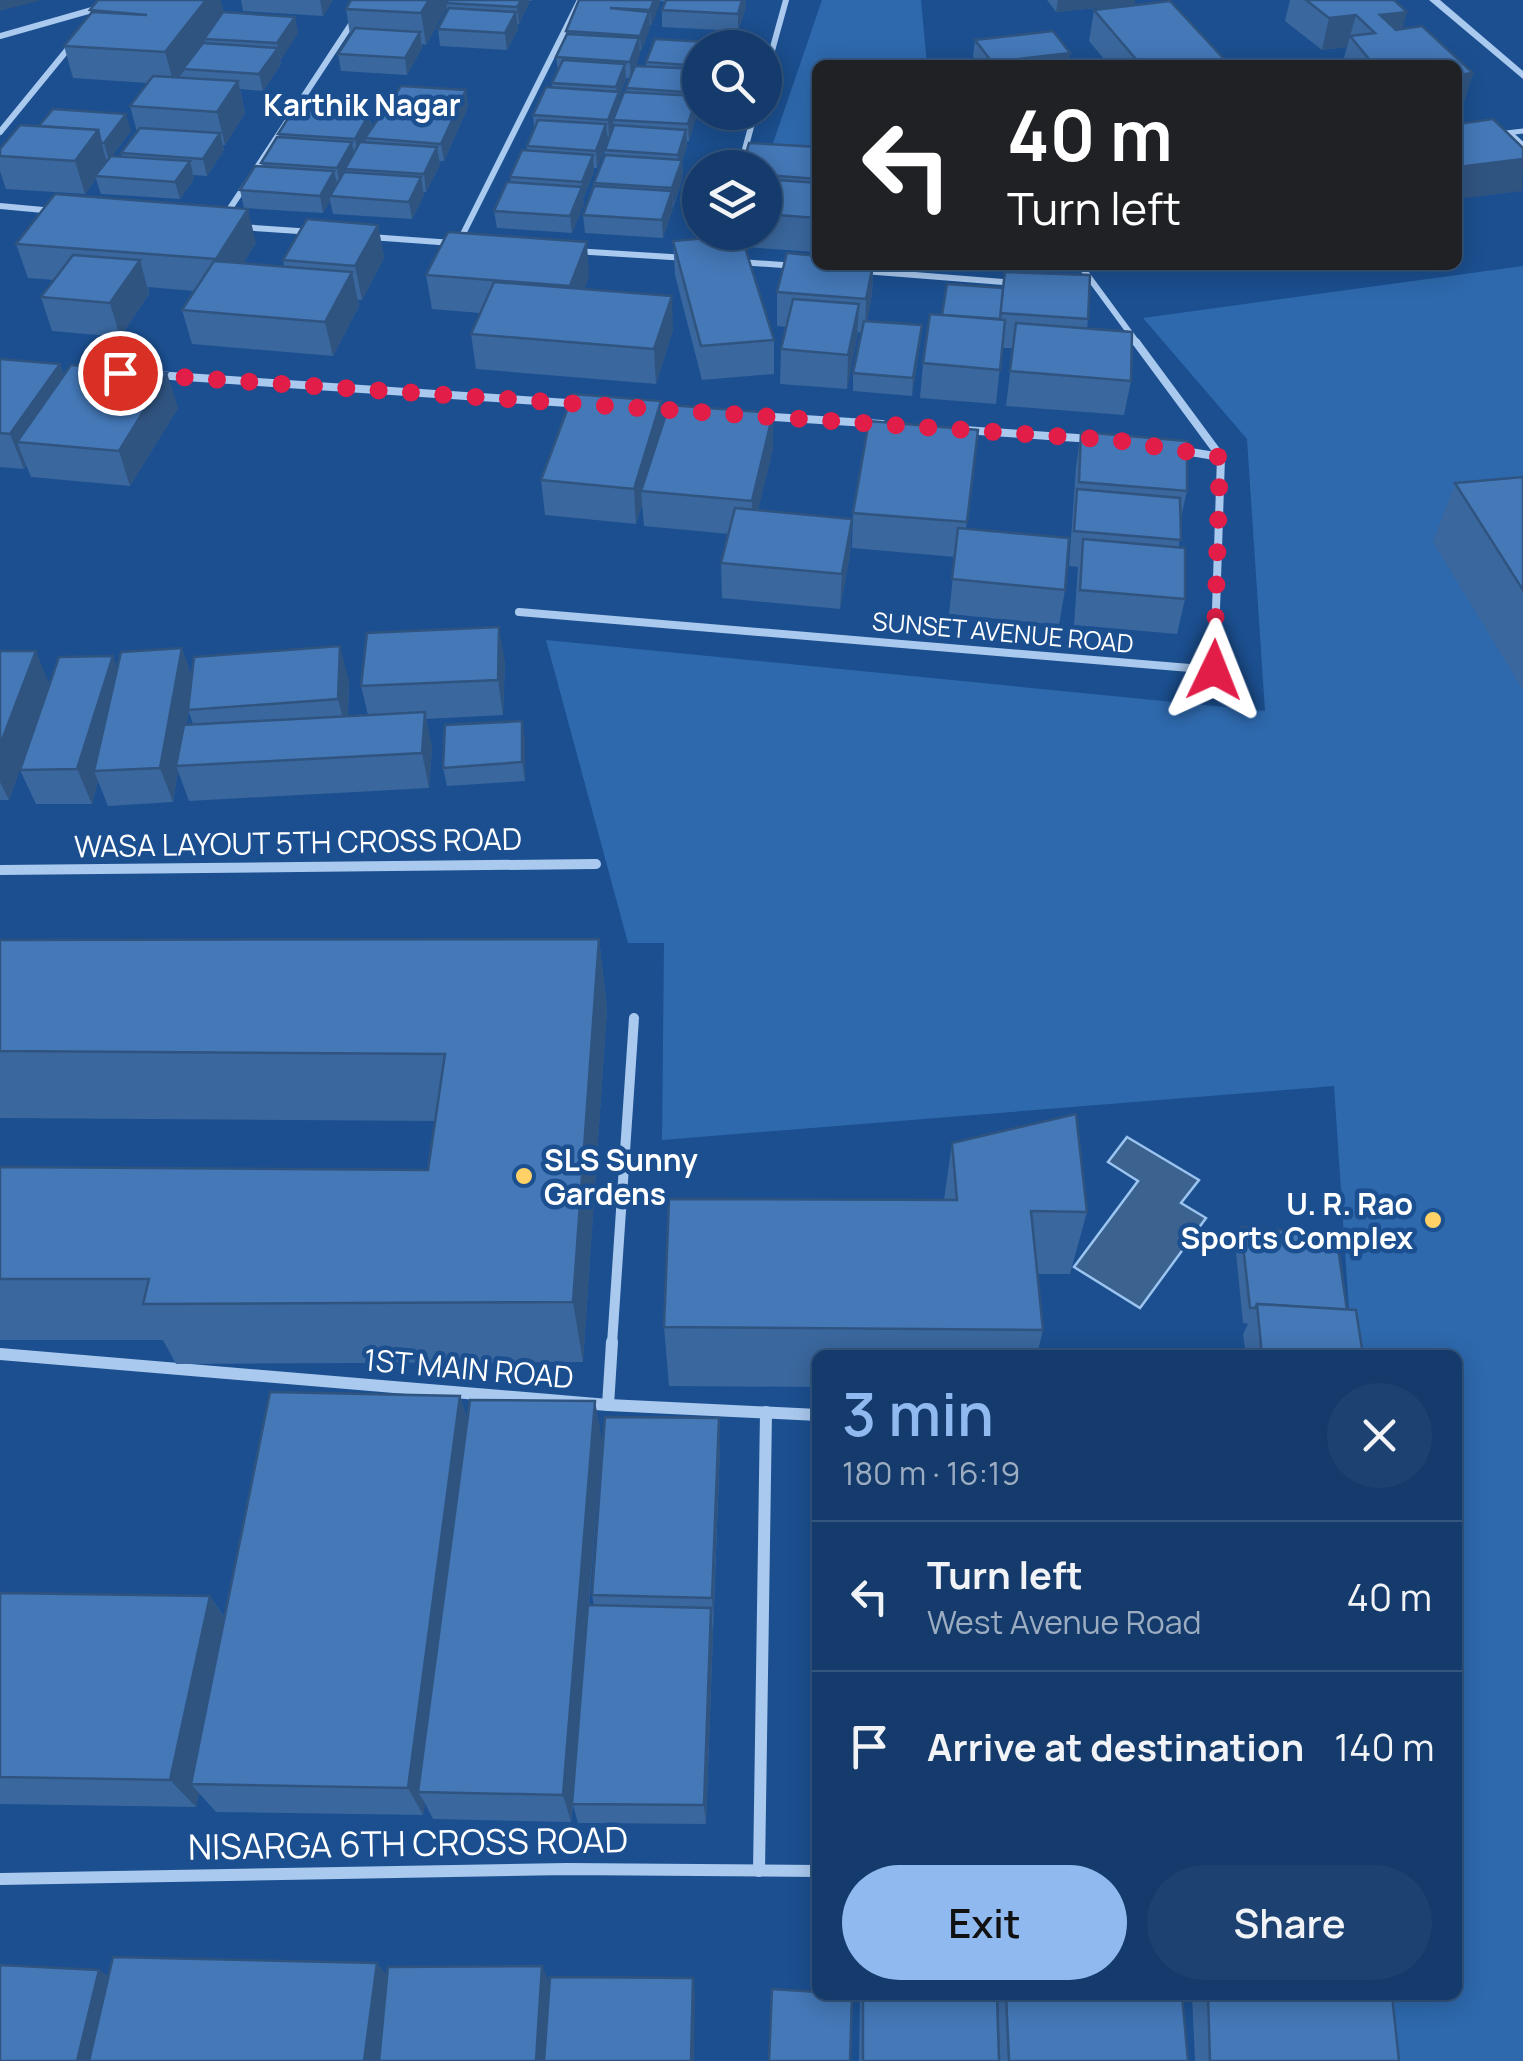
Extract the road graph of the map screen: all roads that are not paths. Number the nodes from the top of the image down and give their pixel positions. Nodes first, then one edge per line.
1 (93, 0) edge
2 (127, 0) edge
3 (367, 0) edge
4 (580, 0) edge
5 (786, 0) edge
6 (1434, 0) edge
7 (102, 7) junction
8 (90, 21) edge
9 (778, 30) edge
10 (79, 35) edge
11 (0, 36) edge
12 (1523, 76) edge
13 (1523, 131) edge
14 (0, 132) edge
15 (1510, 133) junction
16 (1492, 135) edge
17 (1523, 145) edge
18 (0, 206) edge
19 (60, 212) edge
20 (330, 234) edge
21 (366, 236) edge
22 (459, 243) junction
23 (478, 245) edge
24 (557, 250) edge
25 (695, 259) edge
26 (734, 262) edge
27 (810, 267) edge
28 (849, 270) edge
29 (1084, 270) edge
30 (1022, 283) edge
31 (1079, 288) edge
32 (1098, 289) junction
33 (139, 374) edge
34 (597, 405) edge
35 (756, 416) edge
36 (896, 425) edge
37 (956, 429) edge
38 (1095, 439) edge
39 (1168, 448) edge
40 (1220, 457) junction
41 (520, 612) dead end
42 (596, 864) dead end
43 (0, 870) edge
44 (634, 1018) dead end
45 (0, 1354) edge
46 (608, 1405) junction
47 (766, 1412) junction
48 (812, 1416) edge
49 (759, 1871) junction
50 (812, 1872) edge
51 (0, 1879) edge

1 - 7 street
2 - 7 street
3 - 20 street
4 - 22 street
5 - 9 street
6 - 12 street
7 - 8 street
7 - 11 street
10 - 14 street
13 - 15 lane
15 - 16 lane
15 - 17 lane
18 - 19 street
21 - 22 street
22 - 23 street
24 - 25 street
26 - 27 street
28 - 30 street
29 - 32 street
31 - 32 street
32 - 40 street
33 - 34 street
35 - 36 street
37 - 38 street
39 - 40 street
40 - 41 street, SUNSET AVENUE ROAD
42 - 43 street, WASA LAYOUT 5TH CROSS ROAD
44 - 46 street, 1ST MAIN ROAD
45 - 46 street, 1ST MAIN ROAD
46 - 47 street
47 - 48 street
47 - 49 street
49 - 50 street, NISARGA 6TH CROSS ROAD
49 - 51 street, NISARGA 6TH CROSS ROAD

